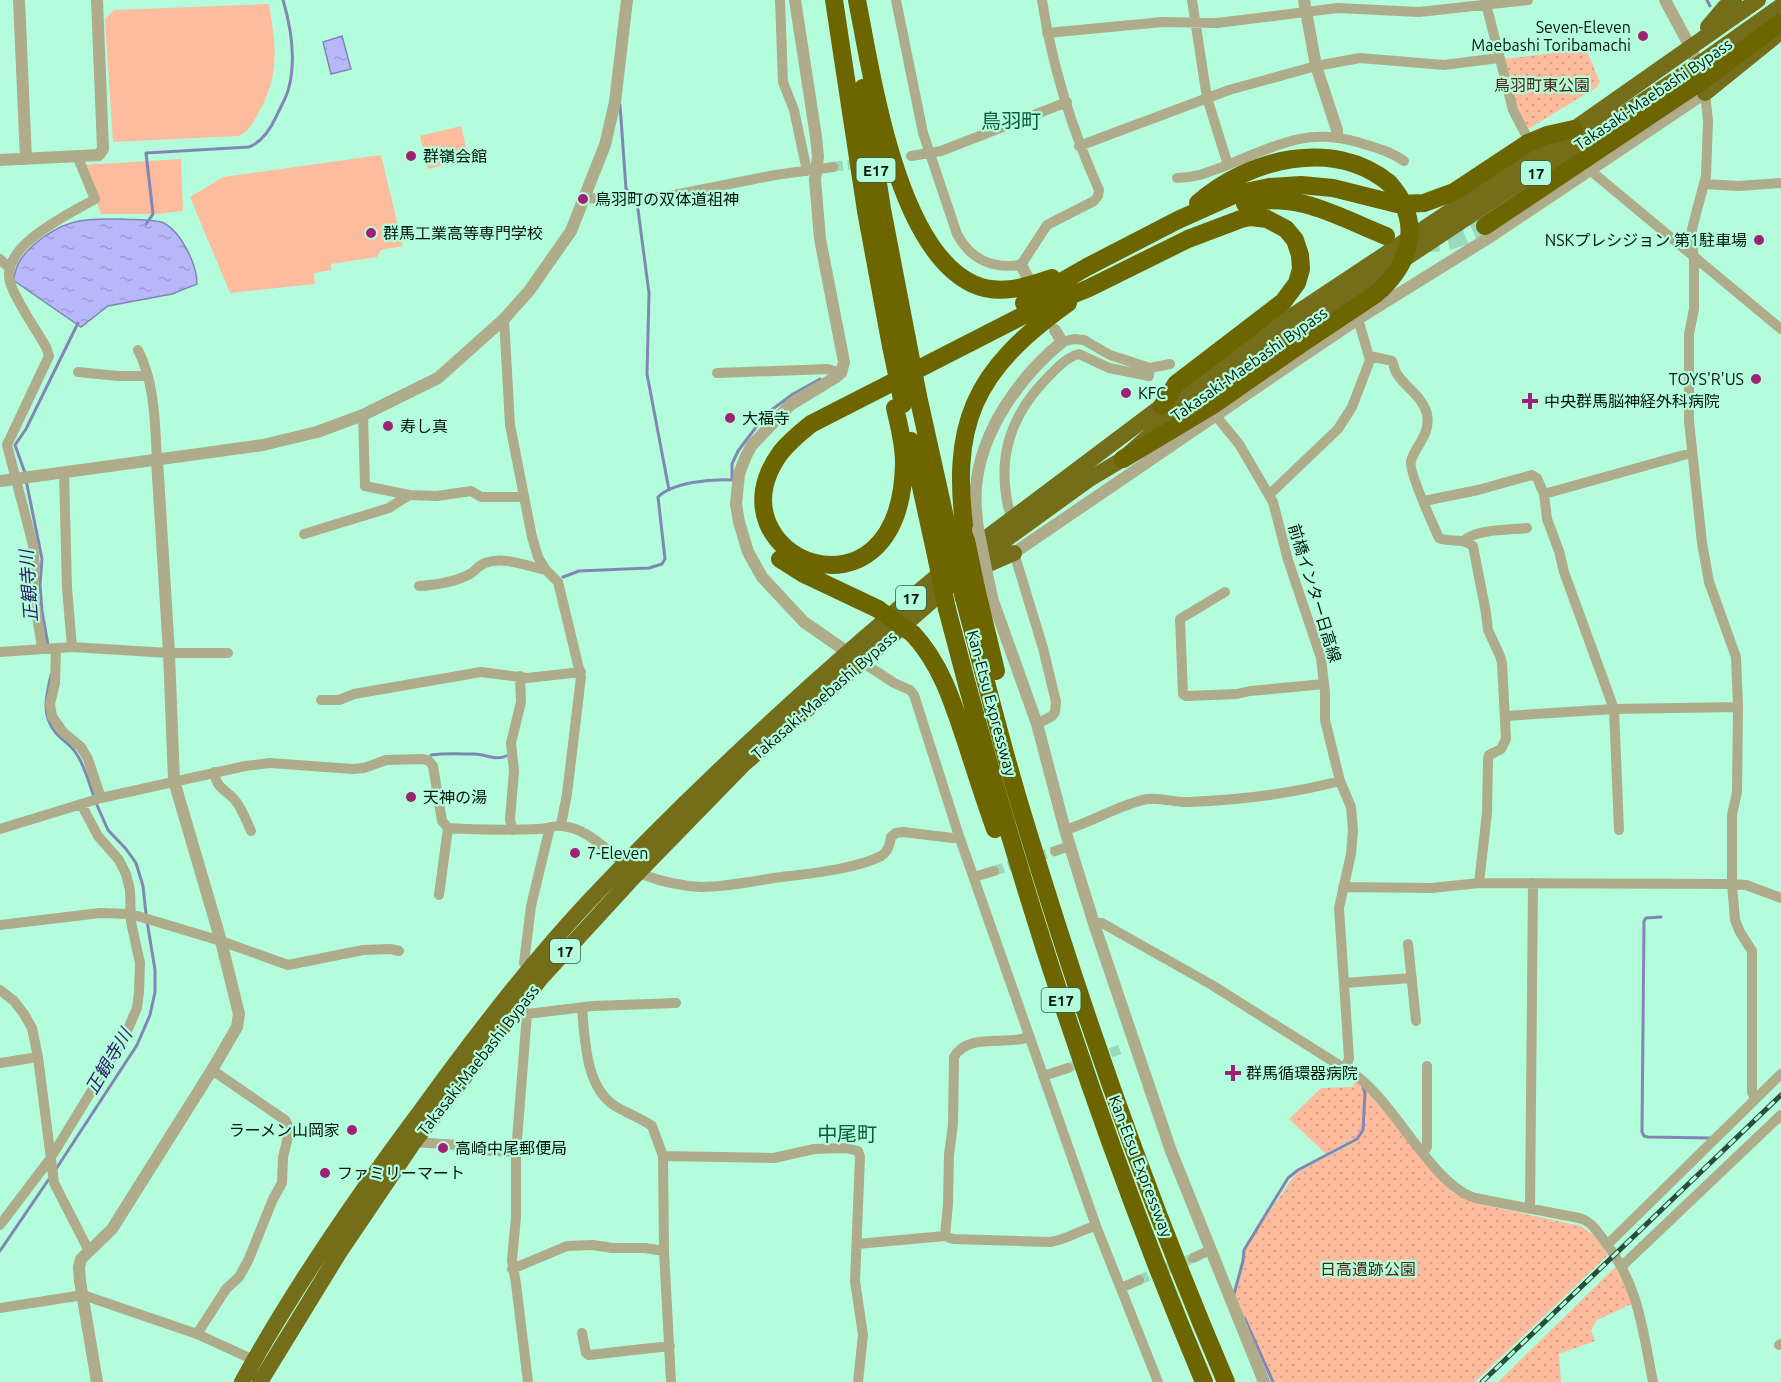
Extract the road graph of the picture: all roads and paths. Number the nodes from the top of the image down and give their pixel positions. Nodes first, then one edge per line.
1 (19, 0) edge
2 (97, 0) edge
3 (627, 0) edge
4 (780, 0) edge
5 (795, 0) edge
6 (834, 0) edge
7 (850, 0) edge
8 (857, 0) edge
9 (896, 0) edge
10 (1042, 0) edge
11 (1192, 0) edge
12 (1528, 0) edge
13 (1665, 0) edge
14 (1734, 0) edge
15 (1758, 0) edge
16 (1485, 2) edge
17 (1304, 6) edge
18 (1781, 6) edge
19 (1781, 22) edge
20 (1196, 24) junction
21 (1781, 31) edge
22 (1047, 33) junction
23 (1705, 37) junction
24 (1690, 46) junction
25 (1499, 58) junction
26 (1316, 66) junction
27 (1702, 79) junction
28 (1207, 99) junction
29 (1067, 102) junction
30 (1574, 129) junction
31 (1526, 135) dead end
32 (1337, 137) junction
33 (1079, 146) junction
34 (930, 154) junction
35 (912, 156) dead end
36 (78, 158) junction
37 (27, 159) junction
38 (0, 160) edge
39 (1404, 161) dead end
40 (1228, 165) junction
41 (833, 167) tunnel mouth
42 (812, 170) junction
43 (1591, 171) junction
44 (1177, 178) dead end
45 (1781, 183) edge
46 (1704, 184) junction
47 (585, 198) junction
48 (1178, 220) junction
49 (1485, 226) tunnel mouth
50 (1386, 236) dead end
51 (1188, 239) junction
52 (1694, 258) junction
53 (0, 259) edge
54 (1021, 265) junction
55 (1087, 267) junction
56 (6, 278) edge
57 (1029, 280) dead end
58 (1089, 288) junction
59 (504, 319) junction
60 (1358, 320) junction
61 (1781, 329) edge
62 (1055, 330) dead end
63 (1062, 342) junction
64 (894, 345) junction
65 (138, 350) dead end
66 (1370, 356) junction
67 (1170, 364) dead end
68 (1150, 368) junction
69 (78, 372) dead end
70 (717, 373) dead end
71 (841, 373) junction
72 (148, 376) junction
73 (1016, 390) junction
74 (1026, 402) junction
75 (905, 403) junction
76 (1162, 406) junction
77 (363, 415) junction
78 (1216, 416) junction
79 (1691, 453) junction
80 (1123, 459) junction
81 (157, 460) junction
82 (64, 473) junction
83 (15, 479) junction
84 (0, 481) edge
85 (1544, 494) junction
86 (409, 495) junction
87 (1269, 495) junction
88 (524, 497) junction
89 (1424, 501) junction
90 (1012, 517) junction
91 (1527, 528) dead end
92 (304, 534) dead end
93 (1464, 541) junction
94 (958, 544) junction
95 (1014, 553) junction
96 (546, 570) junction
97 (419, 586) dead end
98 (948, 587) junction
99 (976, 588) junction
100 (1225, 592) dead end
101 (72, 647) junction
102 (42, 648) junction
103 (56, 649) junction
104 (0, 652) edge
105 (847, 652) junction
106 (169, 653) junction
107 (228, 653) dead end
108 (862, 662) junction
109 (580, 672) junction
110 (520, 676) junction
111 (1324, 684) junction
112 (321, 700) dead end
113 (1738, 707) junction
114 (1614, 709) junction
115 (1505, 716) junction
116 (1037, 724) junction
117 (214, 772) junction
118 (174, 781) junction
119 (1340, 781) junction
120 (101, 798) junction
121 (81, 804) junction
122 (555, 826) junction
123 (448, 828) junction
124 (0, 829) edge
125 (512, 830) junction
126 (1065, 830) junction
127 (1619, 830) dead end
128 (251, 831) dead end
129 (959, 836) junction
130 (1070, 846) junction
131 (1055, 851) tunnel mouth
132 (632, 868) junction
133 (994, 871) tunnel mouth
134 (974, 877) junction
135 (1479, 883) junction
136 (1533, 883) junction
137 (1732, 885) junction
138 (1343, 887) junction
139 (439, 895) dead end
140 (1781, 898) edge
141 (131, 914) junction
142 (1094, 924) junction
143 (0, 925) edge
144 (221, 941) junction
145 (1408, 944) dead end
146 (399, 951) dead end
147 (531, 969) junction
148 (1412, 978) junction
149 (1344, 983) junction
150 (0, 990) edge
151 (676, 1003) dead end
152 (582, 1008) junction
153 (523, 1010) junction
154 (1067, 1021) junction
155 (1416, 1021) dead end
156 (1029, 1038) junction
157 (38, 1057) junction
158 (0, 1063) edge
159 (1427, 1066) dead end
160 (1068, 1068) tunnel mouth
161 (1346, 1068) junction
162 (212, 1070) junction
163 (1781, 1074) edge
164 (1043, 1076) junction
165 (1755, 1098) junction
166 (1781, 1116) edge
167 (414, 1142) junction
168 (516, 1152) junction
169 (1424, 1152) junction
170 (663, 1156) junction
171 (50, 1159) junction
172 (1530, 1209) junction
173 (0, 1226) edge
174 (1096, 1226) junction
175 (945, 1236) junction
176 (857, 1244) junction
177 (1607, 1245) junction
178 (89, 1251) junction
179 (664, 1251) junction
180 (1210, 1251) junction
181 (1193, 1257) tunnel mouth
182 (1622, 1266) junction
183 (512, 1269) junction
184 (1139, 1280) tunnel mouth
185 (1121, 1287) junction
186 (83, 1295) junction
187 (0, 1308) edge
188 (582, 1333) dead end
189 (197, 1334) junction
190 (670, 1346) junction
191 (254, 1360) junction
192 (97, 1382) edge
193 (242, 1382) edge
194 (260, 1382) edge
195 (528, 1382) edge
196 (671, 1382) edge
197 (858, 1382) edge
198 (1158, 1382) edge
199 (1204, 1382) edge
200 (1226, 1382) edge
201 (1264, 1382) edge
202 (1653, 1382) edge

1 - 37 street
2 - 36 street
3 - 47 street
4 - 42 street
5 - 42 street
6 - 64 highway, Kan-Etsu Expressway / E17
7 - 64 highway, Kan-Etsu Expressway / E17
8 - 55 highway
9 - 34 street
10 - 22 street
11 - 20 street
12 - 16 street
13 - 24 street
14 - 23 highway
15 - 23 highway, Takasaki-Maebashi Bypass / 17
16 - 17 street
16 - 25 street
17 - 20 street
17 - 26 street
18 - 27 highway, Takasaki-Maebashi Bypass / 17
19 - 27 highway
20 - 22 street
20 - 28 street
21 - 27 highway
22 - 29 street
23 - 24 highway, Takasaki-Maebashi Bypass / 17
24 - 27 street
24 - 30 highway, Takasaki-Maebashi Bypass / 17
25 - 26 street
25 - 31 street
26 - 28 street
26 - 32 street
27 - 43 street
27 - 46 street
27 - 49 highway
27 - 80 highway, Takasaki-Maebashi Bypass / 17
28 - 33 street
28 - 40 street
29 - 33 street
29 - 34 street
30 - 48 highway
30 - 76 highway, Takasaki-Maebashi Bypass / 17
32 - 39 street
32 - 40 street
33 - 54 street
34 - 35 street
34 - 54 street
36 - 37 street
36 - 56 street
37 - 38 street
40 - 44 street
41 - 42 street
42 - 47 street
42 - 71 street
43 - 52 street
43 - 60 street
45 - 46 street
46 - 52 street
47 - 59 street
48 - 55 highway
48 - 80 highway, bridge
50 - 51 highway
51 - 58 highway
51 - 76 highway
52 - 61 street
52 - 79 street
53 - 56 street
54 - 57 street
55 - 154 highway, bridge
56 - 83 street
58 - 75 highway
58 - 94 highway
59 - 77 street
59 - 88 street
60 - 66 street
60 - 78 street
62 - 63 street
63 - 68 street
63 - 73 street
64 - 75 highway, Kan-Etsu Expressway / E17, bridge
64 - 75 highway
65 - 72 street
66 - 87 street
66 - 89 street
67 - 68 street
68 - 74 street
69 - 72 street
70 - 71 street
71 - 105 street
72 - 81 street
73 - 74 street
73 - 94 street
74 - 90 street
75 - 94 highway, Kan-Etsu Expressway / E17
76 - 90 highway, Takasaki-Maebashi Bypass / 17
77 - 81 street
77 - 86 street
78 - 87 street, 前橋インター日高線
78 - 95 street
79 - 85 street
79 - 113 street
80 - 98 highway, Takasaki-Maebashi Bypass / 17
81 - 82 street
81 - 106 street
82 - 83 street
82 - 101 street
83 - 84 street
83 - 102 street
85 - 89 street
85 - 114 street
86 - 88 street
86 - 92 street
87 - 111 street, 前橋インター日高線
88 - 96 street
89 - 93 street
90 - 105 highway, Takasaki-Maebashi Bypass / 17
91 - 93 street
93 - 115 street
94 - 99 highway, Kan-Etsu Expressway, bridge
94 - 154 highway, Kan-Etsu Expressway / E17, bridge
95 - 98 highway
95 - 116 street
96 - 97 street
96 - 109 street
98 - 108 highway, Takasaki-Maebashi Bypass / 17
99 - 116 street
99 - 200 highway, Kan-Etsu Expressway / E17
100 - 111 street
101 - 103 street
101 - 106 street
102 - 103 street
102 - 104 street
103 - 120 street
105 - 108 street
105 - 132 highway, Takasaki-Maebashi Bypass / 17
106 - 107 street
106 - 118 street
108 - 129 street
108 - 132 highway, Takasaki-Maebashi Bypass / 17
109 - 110 street
109 - 122 street
110 - 112 street
110 - 125 street
111 - 119 street, 前橋インター日高線
113 - 114 street
113 - 137 street
114 - 115 street
114 - 127 street
115 - 135 street
116 - 126 street
117 - 118 street
117 - 123 street
117 - 128 street
118 - 120 street
118 - 144 street
119 - 126 street
119 - 138 street, 前橋インター日高線
120 - 121 street
121 - 124 street
121 - 141 street
122 - 125 street
122 - 132 street
122 - 147 street
123 - 125 street
123 - 139 street
126 - 130 street
129 - 132 street
129 - 134 street
130 - 131 street
130 - 142 street
132 - 147 highway, Takasaki-Maebashi Bypass / 17
132 - 153 highway, Takasaki-Maebashi Bypass / 17
133 - 134 street
134 - 156 street
135 - 136 street
135 - 138 street
136 - 137 street
136 - 172 street
137 - 140 street
137 - 165 street
138 - 149 street, 前橋インター日高線
141 - 143 street
141 - 144 street
141 - 171 street
142 - 161 street
142 - 180 street
144 - 146 street
144 - 162 street
145 - 148 street
147 - 191 highway, Takasaki-Maebashi Bypass / 17
148 - 149 street
148 - 155 street
149 - 161 street, 前橋インター日高線
150 - 157 street
151 - 152 street
152 - 153 street
152 - 170 street
153 - 167 highway, Takasaki-Maebashi Bypass / 17
153 - 168 street
154 - 199 highway, Kan-Etsu Expressway / E17
156 - 164 street
156 - 175 street
157 - 158 street
157 - 171 street
159 - 169 street
160 - 164 street
161 - 169 street
162 - 178 street
162 - 189 street
163 - 165 street
164 - 174 street
165 - 177 street
166 - 182 street
167 - 168 street
167 - 194 highway, Takasaki-Maebashi Bypass / 17
168 - 183 street
169 - 172 street
170 - 176 street
170 - 179 street
171 - 173 street
171 - 178 street
172 - 177 street
174 - 175 street
174 - 185 street
175 - 176 street
176 - 197 street
177 - 182 street
178 - 186 street
179 - 183 street
179 - 190 street
180 - 181 street
180 - 201 street
182 - 202 street
183 - 195 street
184 - 185 street
185 - 198 street
186 - 187 street
186 - 189 street
186 - 192 street
188 - 190 street
189 - 191 street
190 - 196 street
191 - 193 highway, Takasaki-Maebashi Bypass / 17

